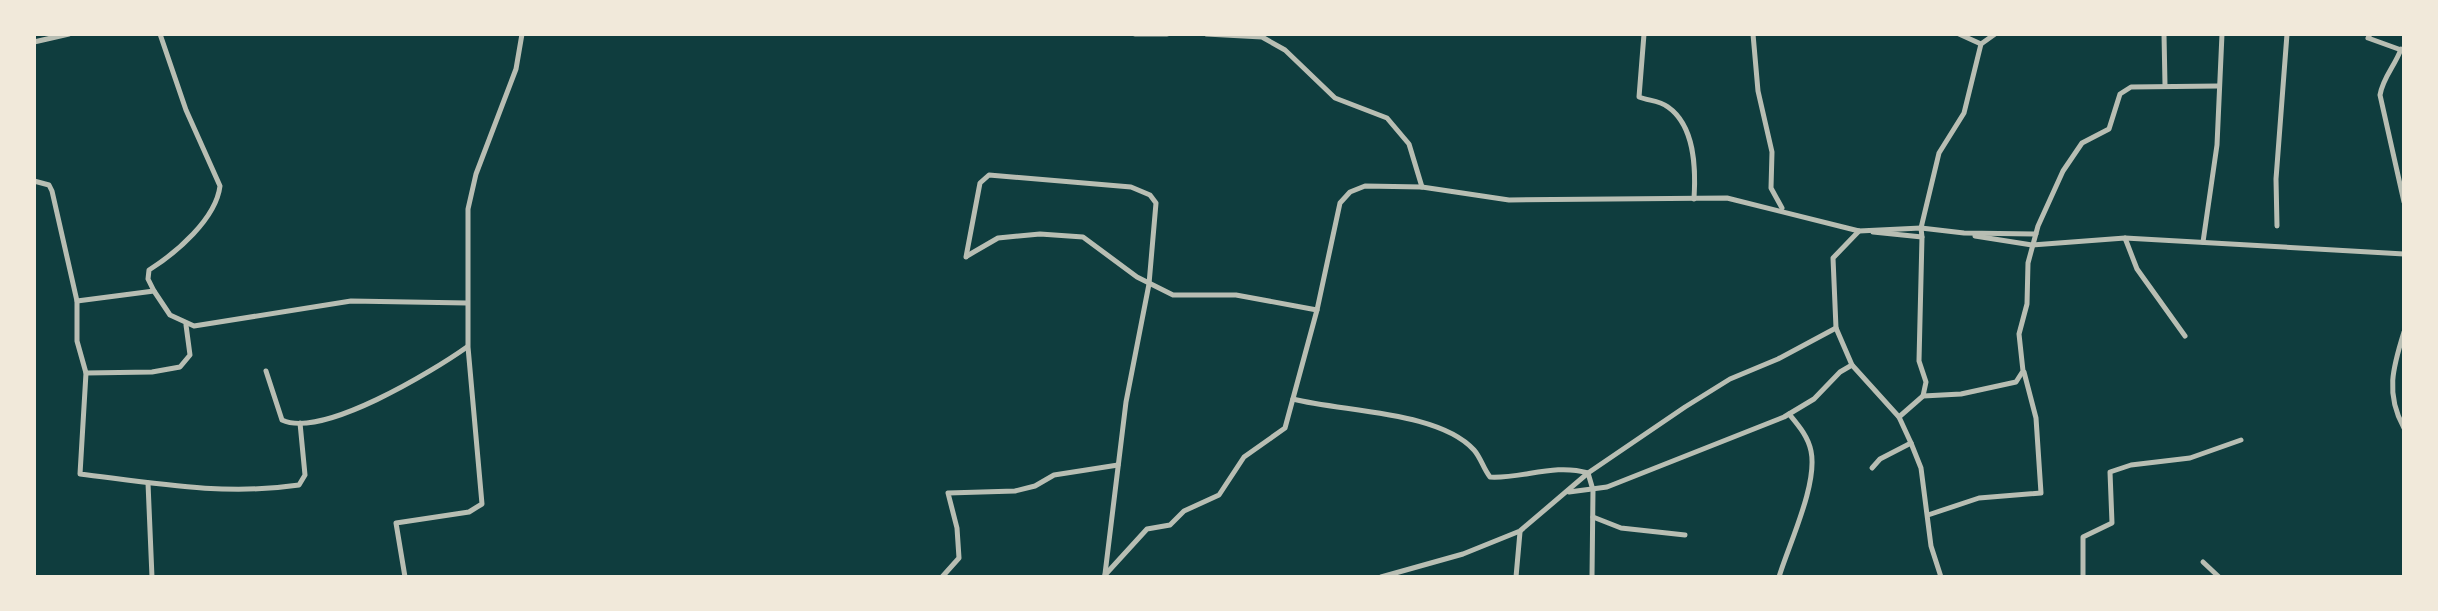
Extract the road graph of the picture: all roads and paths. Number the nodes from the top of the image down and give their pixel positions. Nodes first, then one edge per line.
1 (69, 34) edge
2 (160, 34) edge
3 (522, 34) edge
4 (1135, 34) edge
5 (1167, 34) edge
6 (1206, 34) edge
7 (1644, 34) edge
8 (1753, 34) edge
9 (1959, 34) edge
10 (1995, 34) edge
11 (2164, 34) edge
12 (2222, 34) edge
13 (2287, 34) edge
14 (2370, 34) edge
15 (34, 42) edge
16 (1981, 44) junction
17 (2402, 50) edge
18 (2165, 85) junction
19 (2218, 86) junction
20 (34, 181) edge
21 (1422, 187) junction
22 (1694, 199) junction
23 (2404, 202) edge
24 (1783, 209) junction
25 (2277, 226) dead end
26 (1921, 228) junction
27 (1859, 231) junction
28 (2036, 234) junction
29 (1922, 237) junction
30 (2125, 238) junction
31 (2203, 242) junction
32 (2032, 245) junction
33 (2404, 254) edge
34 (1149, 284) junction
35 (154, 291) junction
36 (77, 301) junction
37 (467, 303) junction
38 (1317, 310) junction
39 (186, 325) junction
40 (1836, 328) junction
41 (2404, 332) edge
42 (2185, 336) dead end
43 (468, 347) junction
44 (1852, 365) junction
45 (266, 371) dead end
46 (2023, 371) junction
47 (86, 373) junction
48 (1923, 396) junction
49 (1293, 399) junction
50 (1789, 414) junction
51 (1899, 417) junction
52 (300, 423) junction
53 (2404, 428) edge
54 (2241, 440) dead end
55 (1911, 443) junction
56 (1118, 465) junction
57 (1872, 468) dead end
58 (1588, 473) junction
59 (148, 483) junction
60 (1593, 490) junction
61 (1567, 492) junction
62 (1928, 515) junction
63 (1593, 517) junction
64 (1520, 531) junction
65 (1685, 535) dead end
66 (2203, 562) dead end
67 (1105, 576) edge
68 (152, 577) edge
69 (405, 577) edge
70 (942, 577) edge
71 (1381, 577) edge
72 (1516, 577) edge
73 (1592, 577) edge
74 (1779, 577) edge
75 (1941, 577) edge
76 (2083, 577) edge
77 (2219, 577) edge

1 - 15 street
2 - 35 street
3 - 37 street
4 - 5 street
6 - 21 street
7 - 22 street
8 - 24 street
9 - 16 street
10 - 16 street
11 - 18 street
12 - 19 street
13 - 25 street
14 - 17 street
16 - 26 street
17 - 23 street
18 - 19 street
18 - 28 street
19 - 31 street
20 - 36 street
21 - 22 street
21 - 38 street
22 - 24 street
24 - 27 street
26 - 27 street
26 - 28 street
26 - 29 street
26 - 32 street
27 - 29 street
27 - 40 street
28 - 32 street
29 - 48 street
30 - 31 street
30 - 32 street
30 - 42 street
31 - 33 street
32 - 46 street
34 - 34 street
34 - 38 street
34 - 56 street
35 - 36 street
35 - 39 street
36 - 47 street
37 - 39 street
37 - 43 street
38 - 49 street
39 - 47 street
40 - 44 street
40 - 58 street
41 - 53 street
43 - 52 street
43 - 69 street
44 - 50 street
44 - 51 street
45 - 52 street
46 - 48 street
46 - 62 street
47 - 59 street
48 - 51 street
49 - 58 street
49 - 67 street
50 - 60 street
50 - 74 street
51 - 55 street
52 - 59 street
54 - 76 street
55 - 57 street
55 - 62 street
56 - 67 street
56 - 70 street
58 - 60 street
58 - 61 street
59 - 68 street
60 - 61 street
60 - 63 street
61 - 64 street
62 - 75 street
63 - 65 street
63 - 73 street
64 - 71 street
64 - 72 street
66 - 77 street

